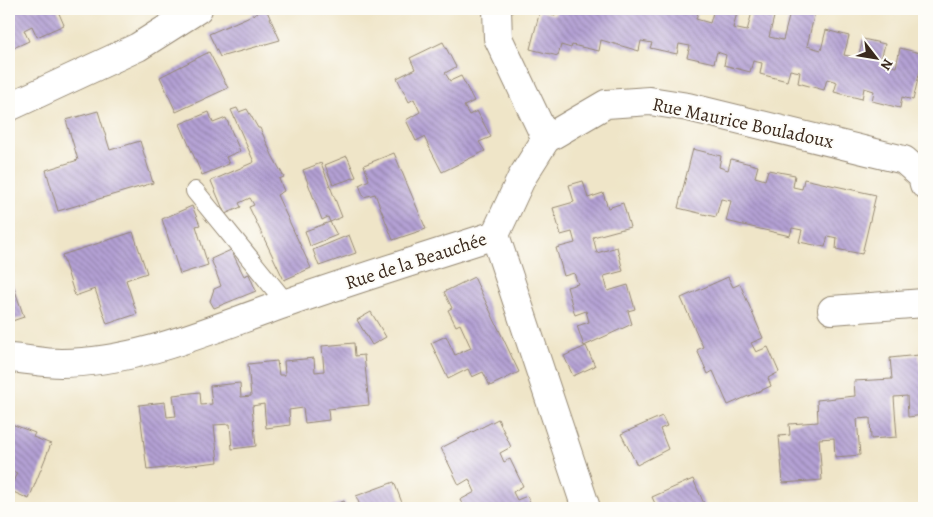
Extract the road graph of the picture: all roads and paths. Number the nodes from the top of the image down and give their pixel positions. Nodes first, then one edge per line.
1 (198, 9) edge
2 (498, 9) edge
3 (9, 107) edge
4 (546, 139) junction
5 (924, 184) edge
6 (195, 191) dead end
7 (495, 235) junction
8 (286, 303) junction
9 (924, 303) edge
10 (832, 310) dead end
11 (9, 358) edge
12 (586, 508) edge

1 - 3 street
2 - 4 street
4 - 5 street, Rue Maurice Bouladoux
4 - 7 street, Rue Maurice Bouladoux
6 - 8 lane
7 - 8 street, Rue de la Beauchée
7 - 12 street, Rue de la Beauchée
8 - 11 street, Rue de la Beauchée
9 - 10 street

